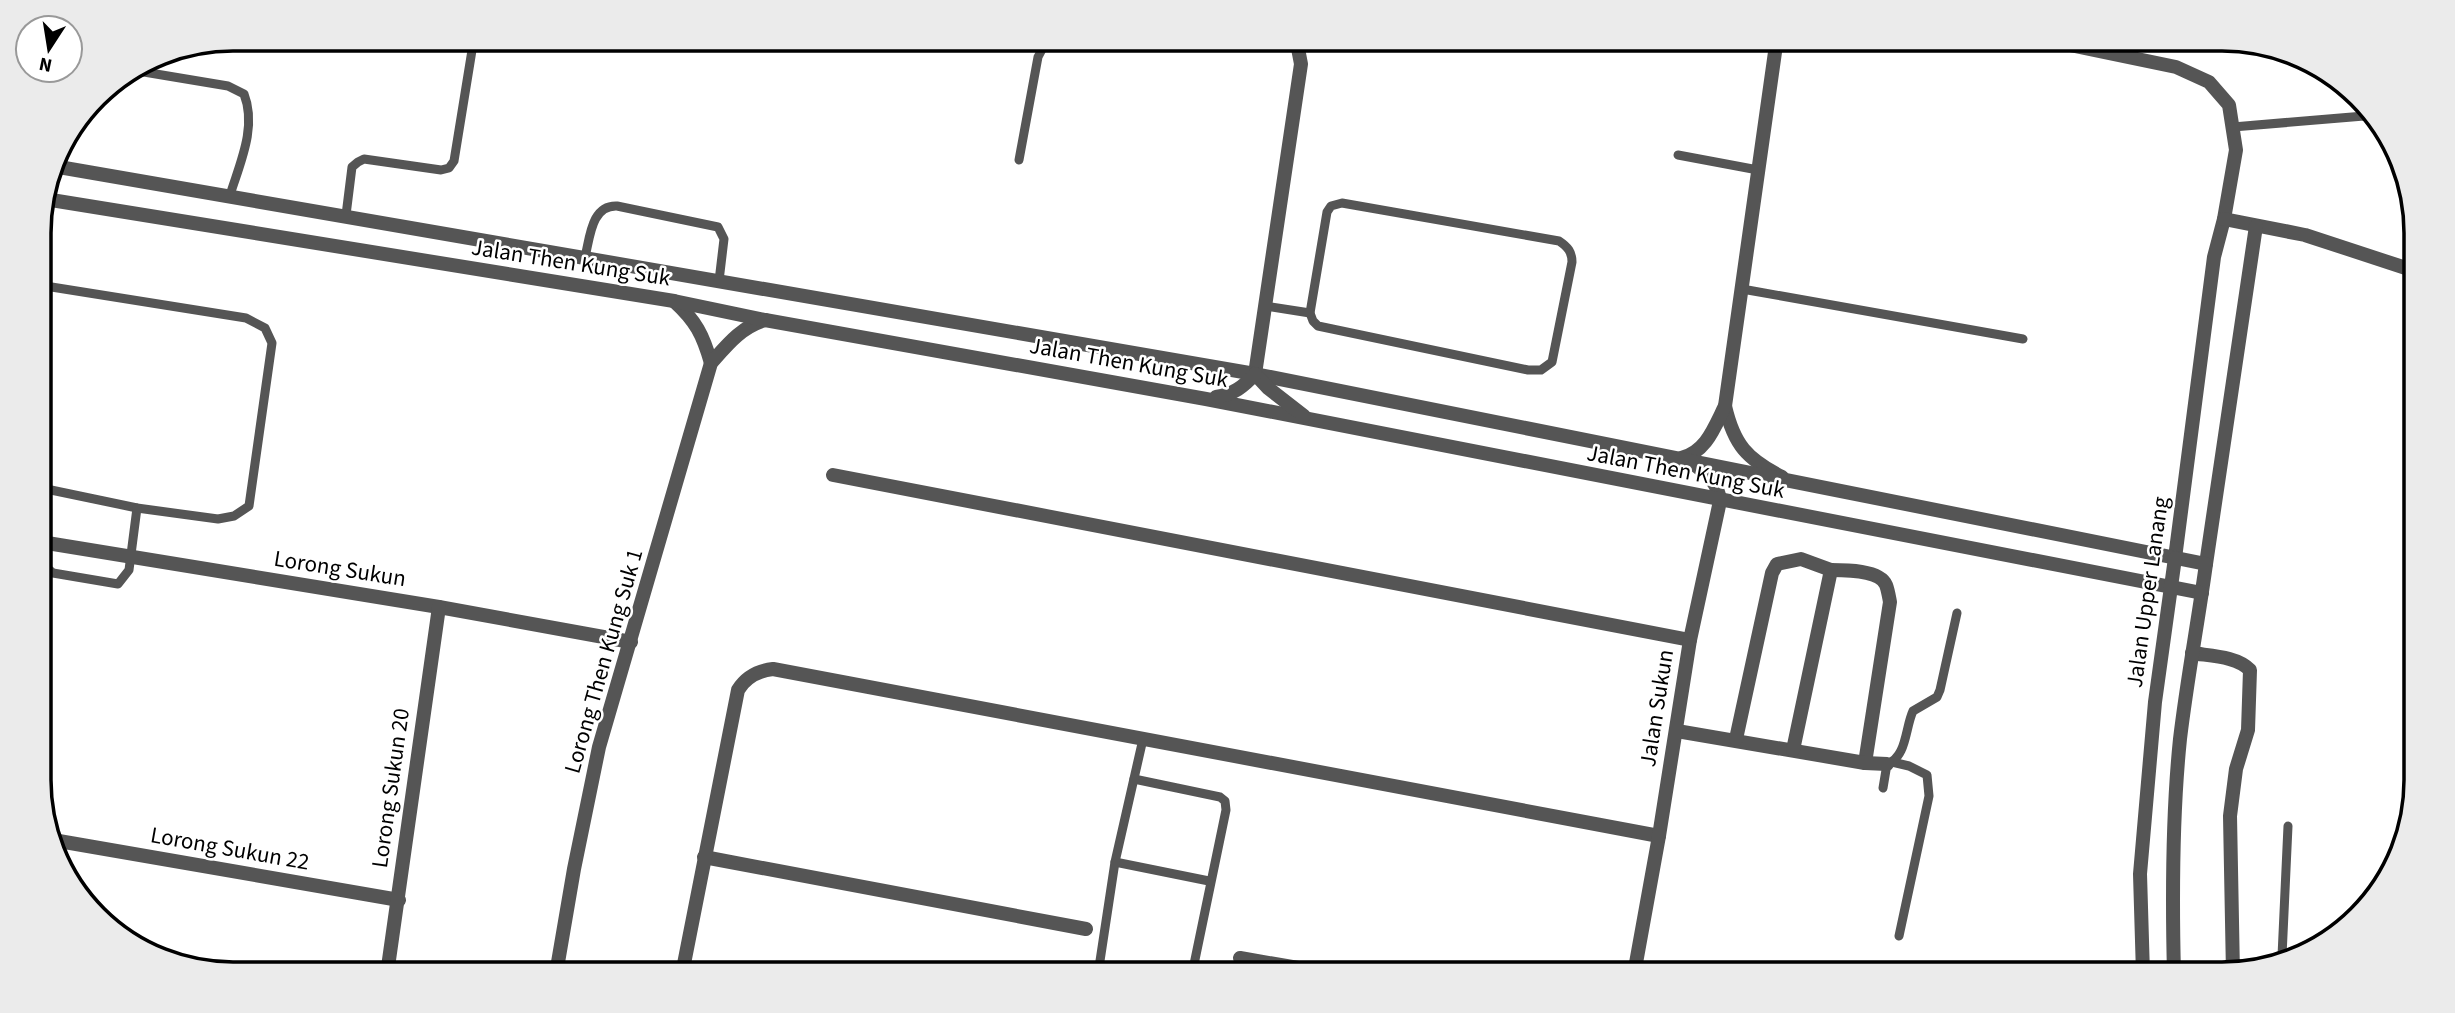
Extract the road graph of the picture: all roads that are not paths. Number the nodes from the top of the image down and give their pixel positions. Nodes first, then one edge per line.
1 (472, 51) edge
2 (1041, 51) edge
3 (1298, 51) edge
4 (1775, 51) edge
5 (2109, 51) edge
6 (147, 72) edge
7 (2362, 116) edge
8 (2233, 127) junction
9 (1678, 155) dead end
10 (1019, 160) dead end
11 (63, 168) edge
12 (1758, 170) junction
13 (230, 195) junction
14 (54, 200) edge
15 (346, 215) junction
16 (2224, 219) junction
17 (2256, 226) junction
18 (585, 257) junction
19 (2404, 267) edge
20 (719, 281) junction
21 (51, 287) edge
22 (1742, 289) junction
23 (674, 301) junction
24 (1265, 306) junction
25 (1310, 313) junction
26 (765, 320) junction
27 (2023, 339) dead end
28 (711, 363) junction
29 (1255, 374) junction
30 (1206, 399) junction
31 (1725, 406) junction
32 (1308, 419) junction
33 (1684, 460) junction
34 (833, 475) dead end
35 (1787, 480) junction
36 (51, 490) edge
37 (1720, 501) junction
38 (137, 508) junction
39 (51, 544) edge
40 (131, 557) junction
41 (2175, 558) junction
42 (2206, 564) junction
43 (1831, 569) junction
44 (51, 571) edge
45 (2171, 587) junction
46 (2202, 593) junction
47 (439, 607) junction
48 (1957, 612) dead end
49 (1690, 640) junction
50 (631, 642) junction
51 (2192, 653) junction
52 (1677, 731) junction
53 (1143, 739) junction
54 (1736, 739) junction
55 (1793, 750) junction
56 (1865, 763) junction
57 (1889, 763) junction
58 (1134, 779) junction
59 (1882, 788) dead end
60 (2288, 826) dead end
61 (1659, 836) junction
62 (61, 841) edge
63 (704, 857) junction
64 (1115, 862) junction
65 (1209, 881) junction
66 (398, 900) junction
67 (1086, 929) dead end
68 (1899, 936) dead end
69 (2282, 951) edge
70 (1240, 958) dead end
71 (389, 962) edge
72 (558, 962) edge
73 (684, 962) edge
74 (1100, 962) edge
75 (1194, 962) edge
76 (1263, 962) edge
77 (1636, 962) edge
78 (2143, 962) edge
79 (2174, 962) edge
80 (2234, 962) edge

1 - 15 lane
2 - 10 lane
3 - 24 street
4 - 12 street
5 - 8 street
6 - 13 lane
7 - 8 lane
8 - 16 street, Jalan Upper Lanang
9 - 12 lane
11 - 13 street, Jalan Then Kung Suk
12 - 22 street
13 - 15 street, Jalan Then Kung Suk
14 - 23 street, Jalan Then Kung Suk
15 - 18 street, Jalan Then Kung Suk
16 - 17 street
16 - 41 street, Jalan Upper Lanang
17 - 19 street
17 - 42 street
18 - 20 street, Jalan Then Kung Suk
18 - 20 lane
20 - 29 street, Jalan Then Kung Suk
21 - 38 lane
22 - 27 lane
22 - 31 street
23 - 26 street, Jalan Then Kung Suk
23 - 28 street
24 - 25 lane
24 - 29 street
25 - 25 lane
26 - 28 street
26 - 30 street, Jalan Then Kung Suk
28 - 50 street, Lorong Then Kung Suk 1
29 - 30 street
29 - 32 street
29 - 33 street, Jalan Then Kung Suk
30 - 32 street, Jalan Then Kung Suk
31 - 33 street
31 - 35 street
32 - 37 street, Jalan Then Kung Suk
33 - 35 street, Jalan Then Kung Suk
33 - 37 street
34 - 49 street
35 - 41 street, Jalan Then Kung Suk
36 - 38 lane
37 - 45 street, Jalan Then Kung Suk
37 - 49 street, Jalan Sukun
38 - 40 lane
39 - 40 street, Lorong Sukun
40 - 44 lane
40 - 47 street, Lorong Sukun
41 - 42 street, Jalan Then Kung Suk
41 - 45 street, Jalan Upper Lanang
42 - 46 street
43 - 54 street
43 - 55 street
43 - 56 street
45 - 46 street, Jalan Then Kung Suk
45 - 78 street, Jalan Upper Lanang
46 - 51 street
47 - 50 street, Lorong Sukun
47 - 66 street, Lorong Sukun 20
48 - 57 lane
49 - 52 street, Jalan Sukun
50 - 72 street, Lorong Then Kung Suk 1
51 - 79 street
51 - 80 street
52 - 54 street
52 - 61 street, Jalan Sukun
53 - 58 lane
53 - 61 street
53 - 63 street
54 - 55 street
55 - 56 street
56 - 57 street
57 - 59 lane
57 - 68 lane
58 - 64 lane
58 - 65 lane
60 - 69 lane
61 - 77 street, Jalan Sukun
62 - 66 street, Lorong Sukun 22
63 - 67 street
63 - 73 street
64 - 65 lane
64 - 74 lane
65 - 75 lane
66 - 71 street, Lorong Sukun 20
70 - 76 street

